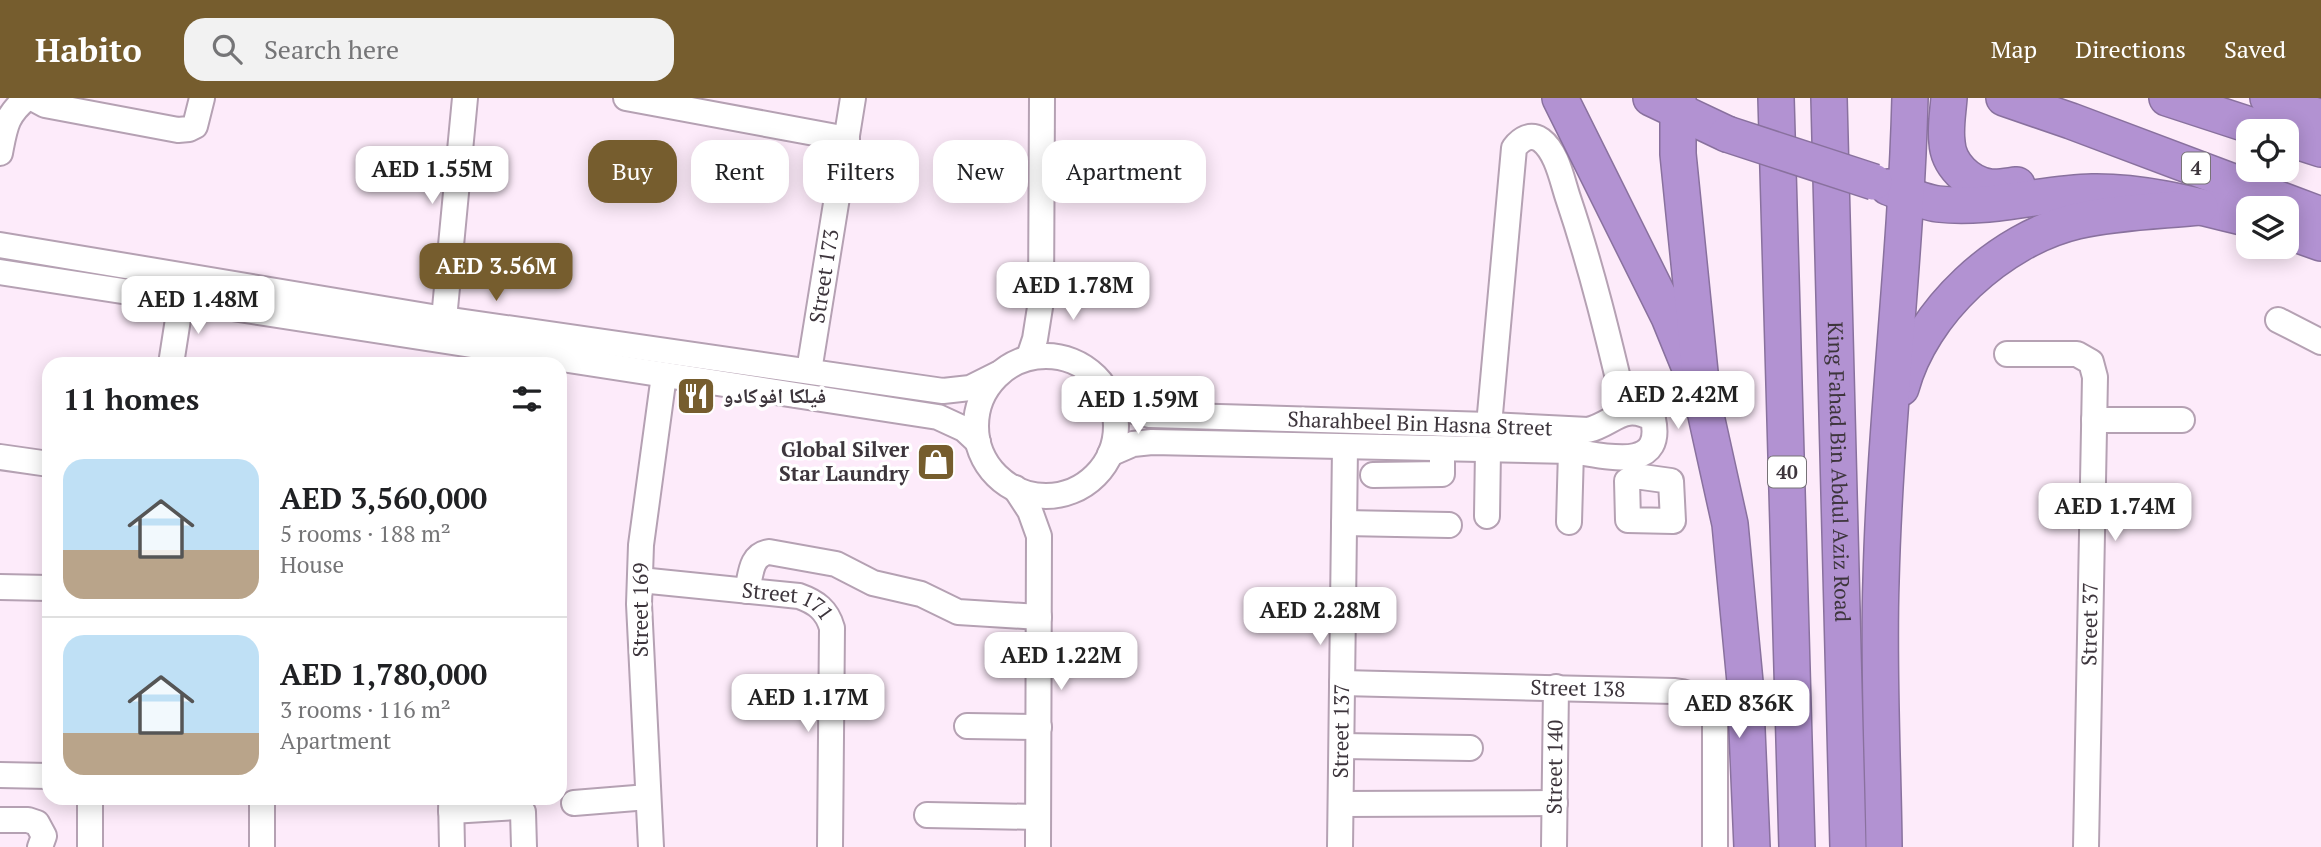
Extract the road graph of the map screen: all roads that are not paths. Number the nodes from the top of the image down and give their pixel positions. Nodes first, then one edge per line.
1 (27, 98) edge
2 (32, 98) edge
3 (202, 98) edge
4 (465, 98) edge
5 (853, 98) edge
6 (1042, 98) edge
7 (1560, 98) edge
8 (1776, 98) edge
9 (1829, 98) edge
10 (1910, 98) edge
11 (1949, 98) edge
12 (2004, 98) edge
13 (2167, 98) edge
14 (2268, 98) edge
15 (639, 99) edge
16 (1669, 103) edge
17 (2321, 118) edge
18 (2236, 121) edge
19 (847, 139) junction
20 (2299, 142) edge
21 (2321, 149) edge
22 (0, 153) edge
23 (1908, 195) junction
24 (2200, 207) junction
25 (2321, 215) edge
26 (2236, 216) edge
27 (2299, 235) edge
28 (2321, 243) edge
29 (0, 245) edge
30 (0, 272) edge
31 (181, 300) junction
32 (1041, 301) junction
33 (444, 318) junction
34 (2278, 320) dead end
35 (2321, 342) edge
36 (2007, 354) dead end
37 (474, 355) edge
38 (172, 357) edge
39 (493, 357) edge
40 (1029, 357) junction
41 (1067, 359) junction
42 (567, 365) edge
43 (809, 371) junction
44 (998, 374) junction
45 (664, 375) junction
46 (1112, 400) junction
47 (1703, 402) junction
48 (1626, 412) junction
49 (2094, 420) junction
50 (2182, 420) dead end
51 (1489, 437) junction
52 (978, 442) junction
53 (1345, 447) junction
54 (1443, 449) junction
55 (1570, 451) junction
56 (1110, 454) junction
57 (0, 457) edge
58 (42, 463) edge
59 (1888, 464) junction
60 (1373, 475) dead end
61 (1016, 488) junction
62 (1056, 495) junction
63 (1487, 516) dead end
64 (1569, 522) dead end
65 (1344, 523) junction
66 (1449, 525) dead end
67 (1039, 536) junction
68 (640, 580) junction
69 (0, 587) edge
70 (42, 589) edge
71 (747, 591) junction
72 (1039, 617) junction
73 (1342, 683) junction
74 (1556, 687) junction
75 (967, 726) dead end
76 (1038, 727) junction
77 (1342, 746) junction
78 (1470, 748) dead end
79 (0, 775) edge
80 (42, 776) edge
81 (648, 797) junction
82 (574, 803) dead end
83 (1555, 803) junction
84 (1341, 804) junction
85 (90, 805) edge
86 (262, 805) edge
87 (451, 805) edge
88 (520, 805) edge
89 (927, 815) dead end
90 (1038, 817) junction
91 (0, 820) edge
92 (40, 847) edge
93 (90, 847) edge
94 (262, 847) edge
95 (452, 847) edge
96 (524, 847) edge
97 (651, 847) edge
98 (830, 847) edge
99 (1038, 847) edge
100 (1340, 847) edge
101 (1554, 847) edge
102 (1715, 847) edge
103 (1752, 847) edge
104 (1797, 847) edge
105 (1848, 847) edge
106 (1884, 847) edge
107 (2086, 847) edge

1 - 22 street
2 - 3 street
4 - 33 street
5 - 19 street, Street 173
6 - 32 street
7 - 47 highway
8 - 104 highway, 40
9 - 105 highway, King Fahad Bin Abdul Aziz Road
10 - 23 highway
11 - 24 highway
12 - 25 highway, 4
13 - 18 highway
14 - 17 highway
15 - 19 street
16 - 23 highway, bridge
16 - 47 highway
19 - 43 street, Street 173
20 - 21 highway
23 - 24 highway
23 - 59 highway
24 - 26 highway
24 - 59 highway
27 - 28 highway
29 - 33 street
30 - 31 street
31 - 37 street
31 - 38 street
32 - 40 street
32 - 41 street
33 - 43 street
34 - 35 street
36 - 49 street, Street 37
37 - 39 street
40 - 41 street
40 - 44 street
41 - 46 street
42 - 45 street
43 - 44 street
44 - 52 street
45 - 52 street
45 - 68 street, Street 169
46 - 51 street, Sharahbeel Bin Hasna Street
46 - 56 street
47 - 103 highway
48 - 51 street, Sharahbeel Bin Hasna Street
48 - 51 street
48 - 55 street, Sharahbeel Bin Hasna Street
49 - 50 street
49 - 107 street, Street 37
51 - 54 street, Sharahbeel Bin Hasna Street
51 - 55 street, Sharahbeel Bin Hasna Street
51 - 63 street
52 - 61 street
53 - 54 street, Sharahbeel Bin Hasna Street
53 - 56 street, Sharahbeel Bin Hasna Street
53 - 65 street, Street 137
54 - 60 street
55 - 64 street
56 - 62 street
57 - 58 street
59 - 106 highway
61 - 62 street
61 - 67 street
62 - 67 street
65 - 66 street
65 - 73 street, Street 137
67 - 72 street
68 - 71 street, Street 171
68 - 81 street, Street 169
69 - 70 street
71 - 72 street
71 - 98 street, Street 171
72 - 76 street
73 - 74 street, Street 138
73 - 77 street, Street 137
74 - 83 street, Street 140
74 - 102 street, Street 138
75 - 76 street
76 - 90 street
77 - 78 street
77 - 84 street, Street 137
79 - 80 street
81 - 82 street
81 - 97 street, Street 169
83 - 84 street
83 - 101 street, Street 140
84 - 100 street, Street 137
85 - 93 street
86 - 94 street
87 - 95 street
88 - 96 street
89 - 90 street
90 - 99 street
91 - 92 street

